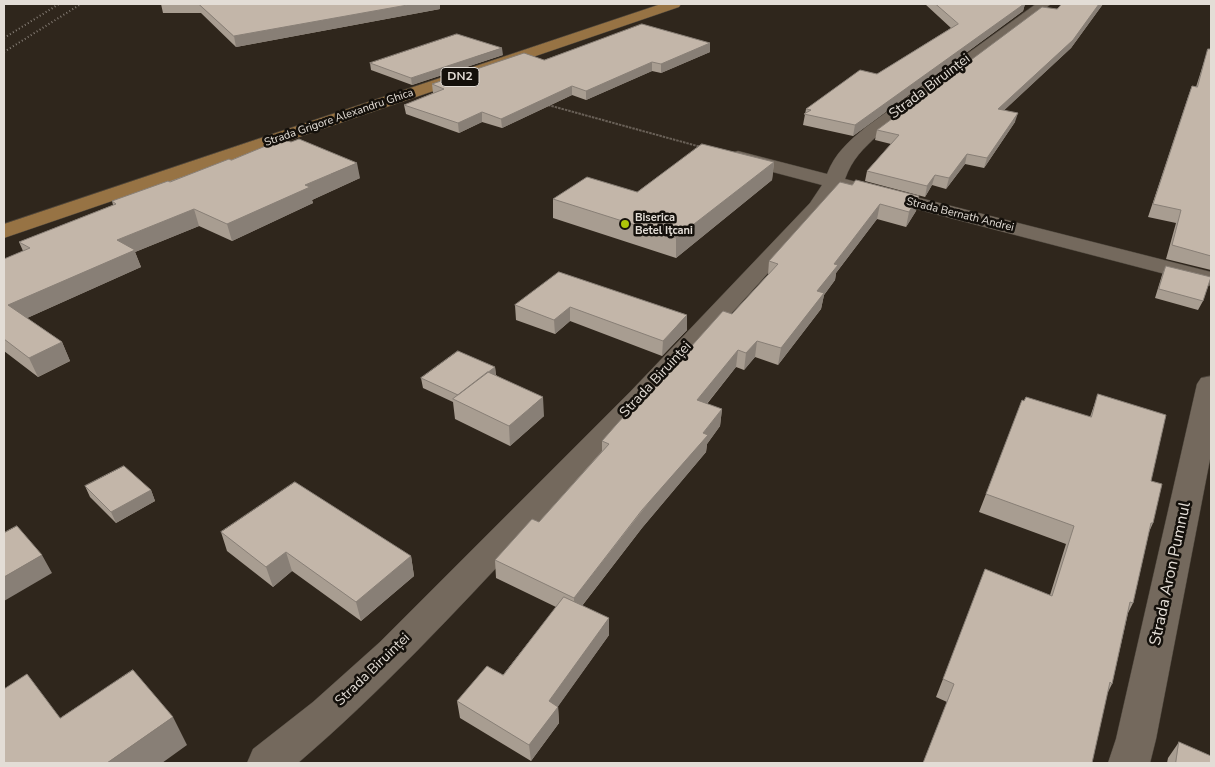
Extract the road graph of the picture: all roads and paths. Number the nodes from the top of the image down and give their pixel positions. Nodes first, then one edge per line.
1 (674, 4) edge
2 (1044, 4) edge
3 (648, 13) junction
4 (541, 103) edge
5 (709, 150) joint
6 (834, 182) junction
7 (4, 221) edge
8 (4, 232) edge
9 (4, 248) edge
10 (1211, 279) edge
11 (1211, 384) edge
12 (268, 763) edge
13 (1129, 763) edge

1 - 3 main road, Strada Grigore Alexandru Ghica / DN2
2 - 6 street, Strada Biruinței
3 - 7 main road
3 - 8 main road, Strada Grigore Alexandru Ghica / DN2
3 - 9 main road
4 - 5 path
5 - 6 street, Strada Bernath Andrei
6 - 10 street, Strada Bernath Andrei
6 - 12 street, Strada Biruinței
11 - 13 street, Strada Aron Pumnul

